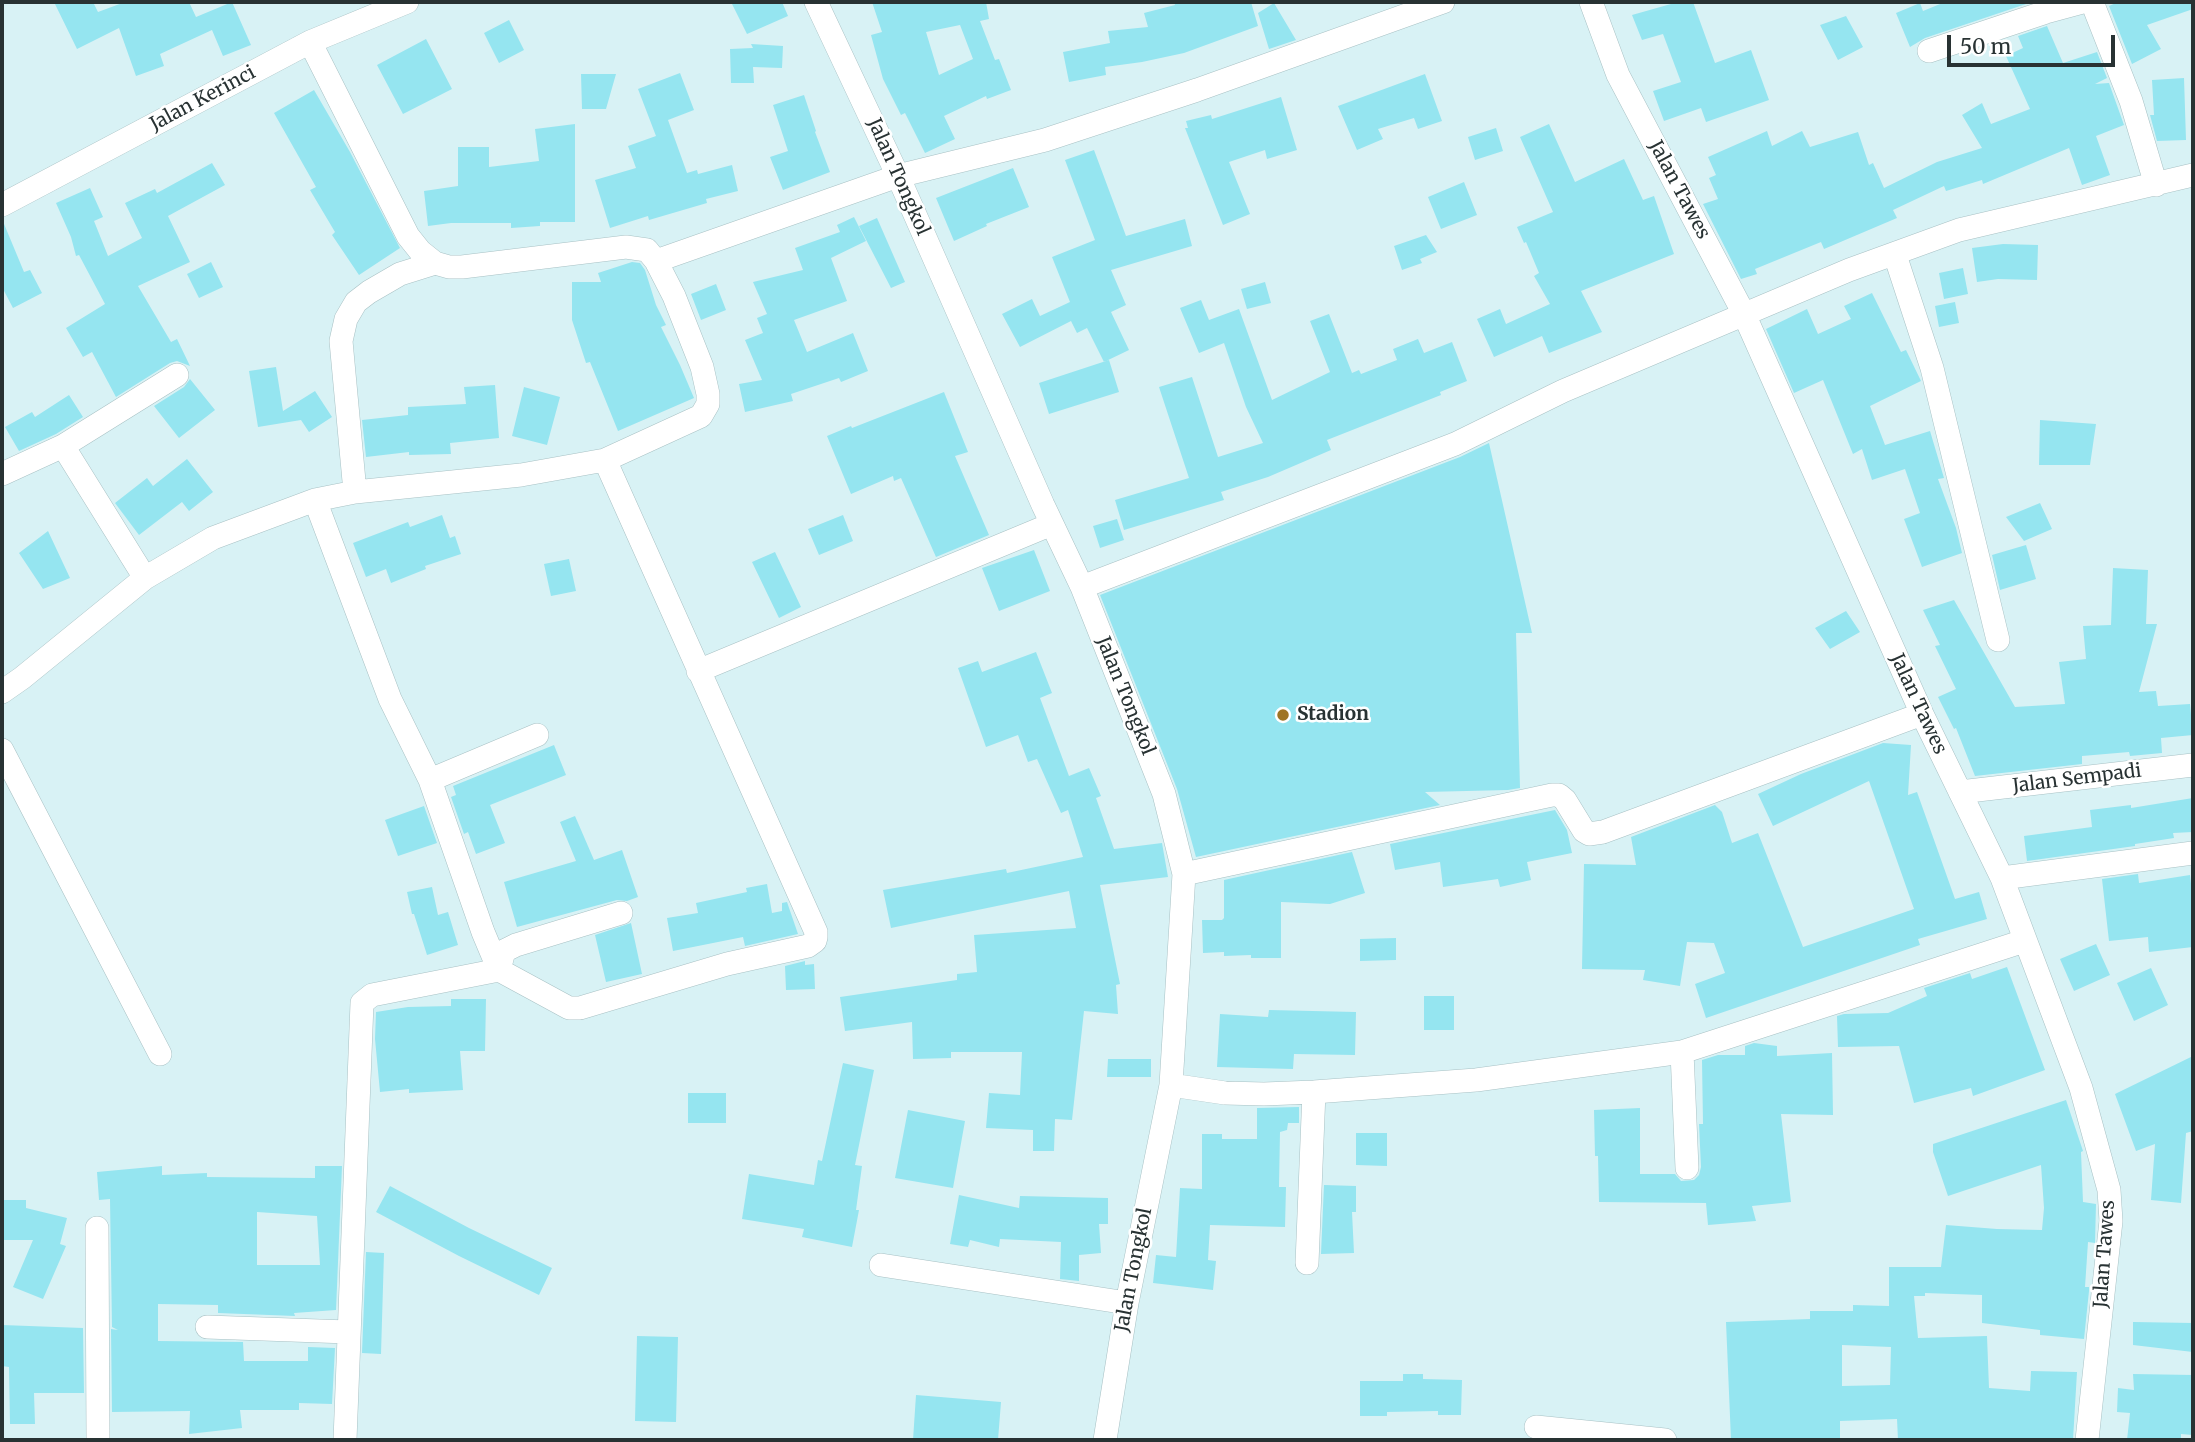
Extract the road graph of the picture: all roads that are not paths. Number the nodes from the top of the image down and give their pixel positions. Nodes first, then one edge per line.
1 (407, 2) edge
2 (816, 2) edge
3 (1443, 2) edge
4 (1591, 2) edge
5 (2083, 2) edge
6 (2092, 2) edge
7 (310, 42) junction
8 (1929, 51) dead end
9 (2193, 175) edge
10 (898, 176) junction
11 (2156, 185) junction
12 (2, 205) edge
13 (1895, 255) junction
14 (656, 261) junction
15 (435, 263) junction
16 (1744, 314) junction
17 (177, 374) dead end
18 (63, 446) junction
19 (605, 460) junction
20 (2, 474) edge
21 (355, 492) junction
22 (315, 500) junction
23 (1052, 524) junction
24 (145, 578) junction
25 (1082, 587) junction
26 (1998, 640) dead end
27 (698, 671) junction
28 (2, 692) edge
29 (1922, 714) junction
30 (537, 735) dead end
31 (2, 750) edge
32 (2193, 765) edge
33 (430, 780) junction
34 (1960, 792) junction
35 (2193, 853) edge
36 (1184, 874) junction
37 (2002, 878) junction
38 (621, 913) dead end
39 (2024, 941) junction
40 (499, 970) junction
41 (1682, 1052) junction
42 (160, 1054) dead end
43 (1171, 1085) junction
44 (1314, 1092) junction
45 (1687, 1168) dead end
46 (97, 1228) dead end
47 (1307, 1264) dead end
48 (881, 1265) dead end
49 (1127, 1303) junction
50 (207, 1327) dead end
51 (348, 1332) junction
52 (1536, 1427) dead end
53 (98, 1440) edge
54 (345, 1440) edge
55 (1105, 1440) edge
56 (1665, 1440) edge
57 (2087, 1440) edge

1 - 7 street, Jalan Kerinci
2 - 10 street, Jalan Tongkol
3 - 10 street
4 - 16 street, Jalan Tawes
5 - 8 street
6 - 11 street
7 - 12 street, Jalan Kerinci
7 - 15 street
9 - 11 street
10 - 14 street
10 - 23 street, Jalan Tongkol
11 - 13 street
13 - 16 street
13 - 26 street
14 - 15 street
14 - 19 street
15 - 21 street
16 - 25 street
16 - 29 street, Jalan Tawes
17 - 18 street
18 - 20 street
18 - 24 street
19 - 21 street
19 - 27 street
21 - 22 street
22 - 24 street
22 - 33 street
23 - 25 street, Jalan Tongkol
23 - 27 street
24 - 28 street
25 - 36 street, Jalan Tongkol
27 - 40 street
29 - 34 street, Jalan Tawes
29 - 36 street
30 - 33 street
31 - 42 street
32 - 34 street, Jalan Sempadi
33 - 40 street
34 - 37 street, Jalan Tawes
35 - 37 street
36 - 43 street, Jalan Tongkol
37 - 39 street, Jalan Tawes
38 - 40 street
39 - 41 street
39 - 57 street, Jalan Tawes
40 - 51 street
41 - 44 street
41 - 45 street
43 - 44 street
43 - 49 street, Jalan Tongkol
44 - 47 street
46 - 53 street
48 - 49 street
49 - 55 street, Jalan Tongkol
50 - 51 street
51 - 54 street
52 - 56 street

